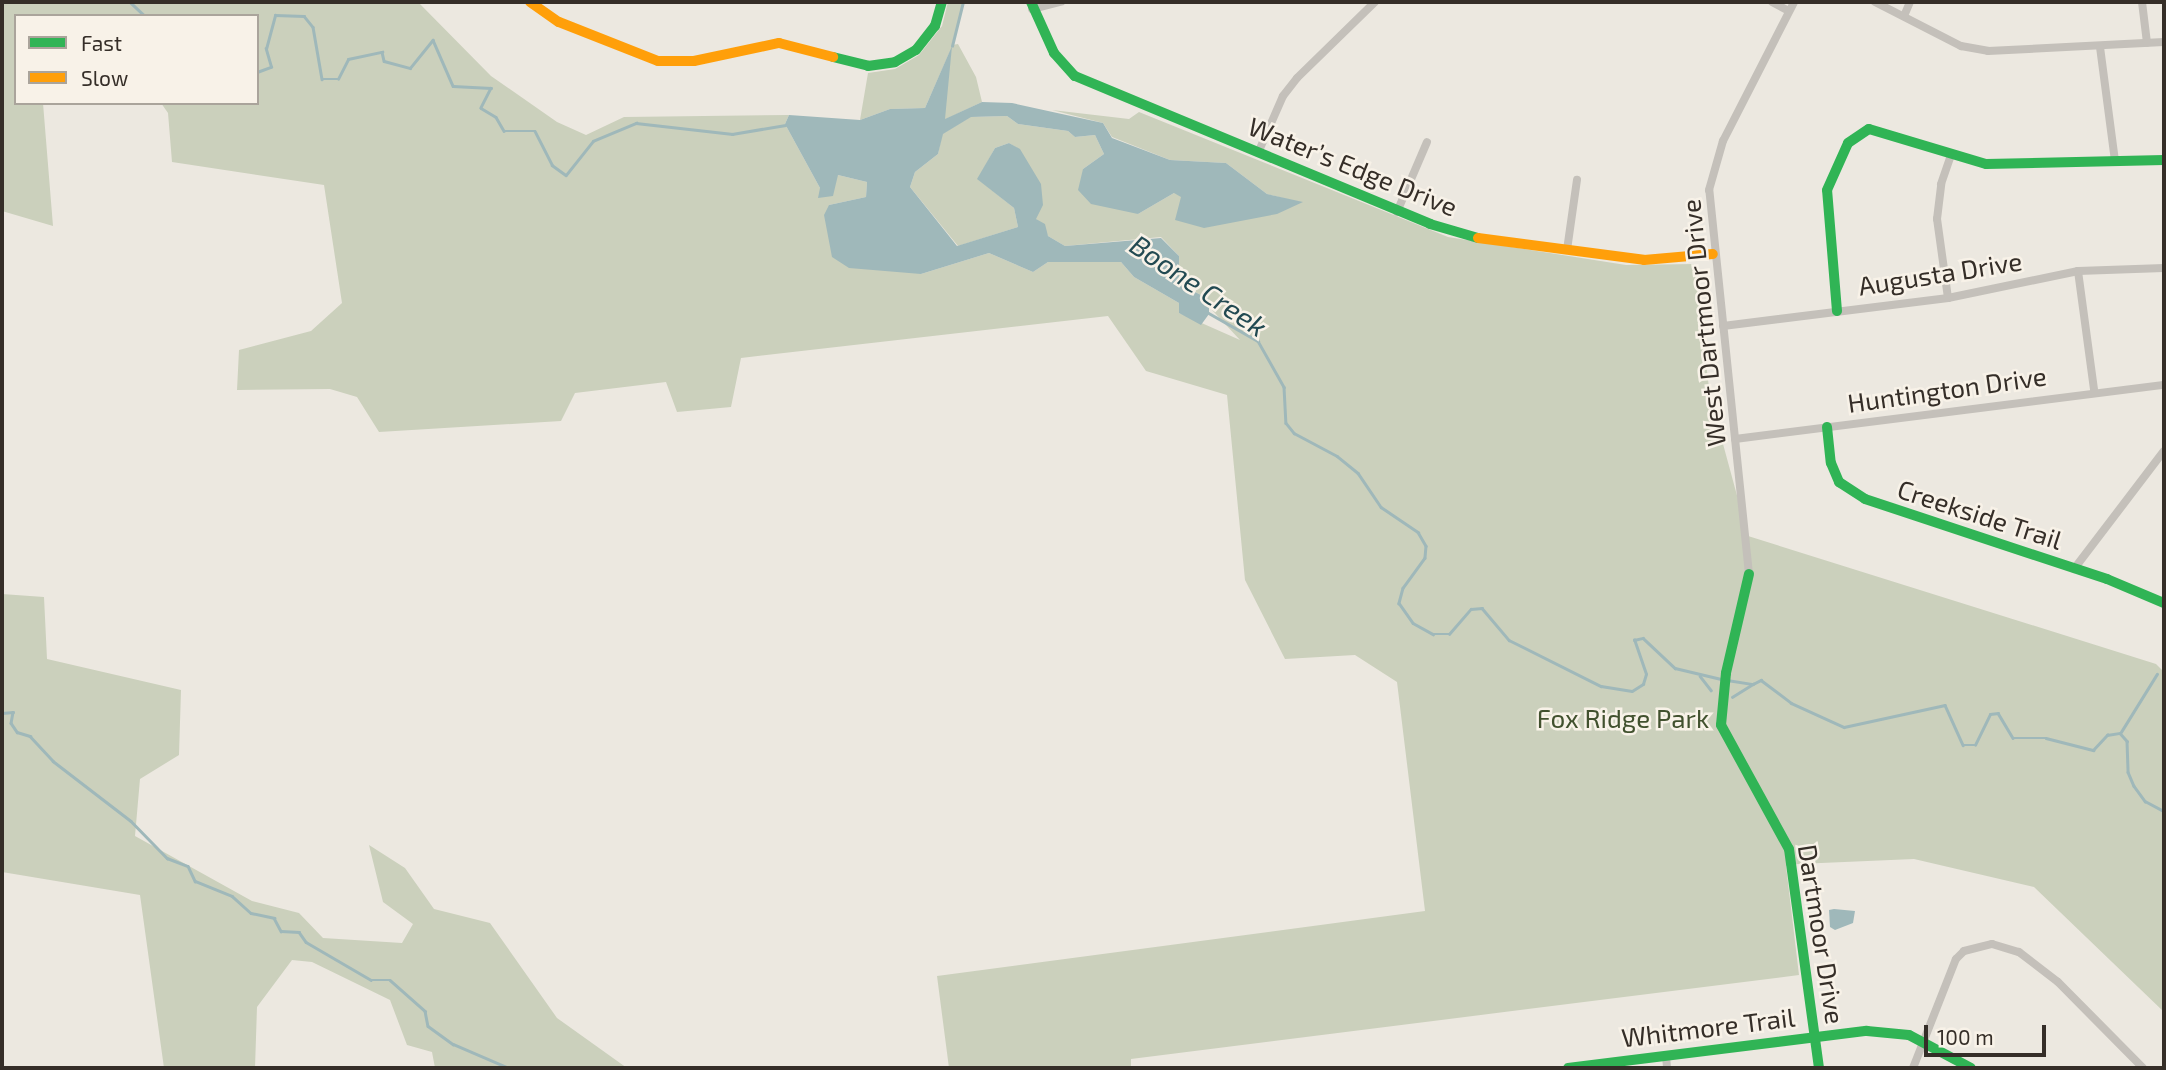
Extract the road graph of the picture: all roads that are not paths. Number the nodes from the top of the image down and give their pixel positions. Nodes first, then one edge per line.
1 (530, 2) edge
2 (942, 2) edge
3 (1061, 2) edge
4 (1374, 2) edge
5 (1772, 2) edge
6 (1794, 2) edge
7 (1875, 2) edge
8 (1910, 2) edge
9 (2142, 2) edge
10 (1031, 6) edge
11 (1789, 11) junction
12 (1904, 16) junction
13 (2164, 42) edge
14 (2147, 43) junction
15 (2100, 47) junction
16 (1427, 142) dead end
17 (1258, 153) junction
18 (1951, 155) junction
19 (2164, 160) edge
20 (2115, 162) junction
21 (1577, 180) dead end
22 (1397, 212) junction
23 (1567, 250) junction
24 (1713, 254) junction
25 (2164, 268) edge
26 (2078, 271) junction
27 (1948, 298) junction
28 (1837, 311) junction
29 (1723, 326) junction
30 (2164, 385) edge
31 (2094, 390) junction
32 (1827, 427) junction
33 (1735, 439) junction
34 (2164, 452) edge
35 (2074, 569) junction
36 (1749, 575) joint
37 (2164, 603) edge
38 (1815, 1036) junction
39 (1925, 1041) junction
40 (1666, 1056) junction
41 (1568, 1068) edge
42 (1667, 1068) edge
43 (1819, 1068) edge
44 (1913, 1068) edge
45 (1970, 1068) edge
46 (2143, 1068) edge

1 - 2 street
3 - 10 street
4 - 17 street
5 - 11 street
6 - 11 street, West Dartmoor Drive
7 - 12 street
8 - 12 street
9 - 14 street
10 - 17 street, Water’s Edge Drive
11 - 24 street, West Dartmoor Drive
12 - 15 street
13 - 14 street
14 - 15 street
15 - 20 street
16 - 22 street
17 - 22 street, Water’s Edge Drive
18 - 20 street
18 - 27 street
18 - 28 street
19 - 20 street
21 - 23 street
22 - 23 street, Water’s Edge Drive
23 - 24 street, Water’s Edge Drive
24 - 29 street, West Dartmoor Drive
25 - 26 street, Augusta Drive
26 - 27 street, Augusta Drive
26 - 31 street
27 - 28 street, Augusta Drive
28 - 29 street, Augusta Drive
29 - 33 street, West Dartmoor Drive
30 - 31 street, Huntington Drive
31 - 32 street, Huntington Drive
32 - 33 street, Huntington Drive
32 - 35 street, Creekside Trail
33 - 36 street, West Dartmoor Drive
34 - 35 street
35 - 37 street, Creekside Trail
36 - 38 street, Dartmoor Drive
38 - 39 street, Whitmore Trail
38 - 40 street, Whitmore Trail
38 - 43 street, Dartmoor Drive
39 - 44 street
39 - 45 street, Whitmore Trail
39 - 46 street
40 - 41 street, Whitmore Trail
40 - 42 street

